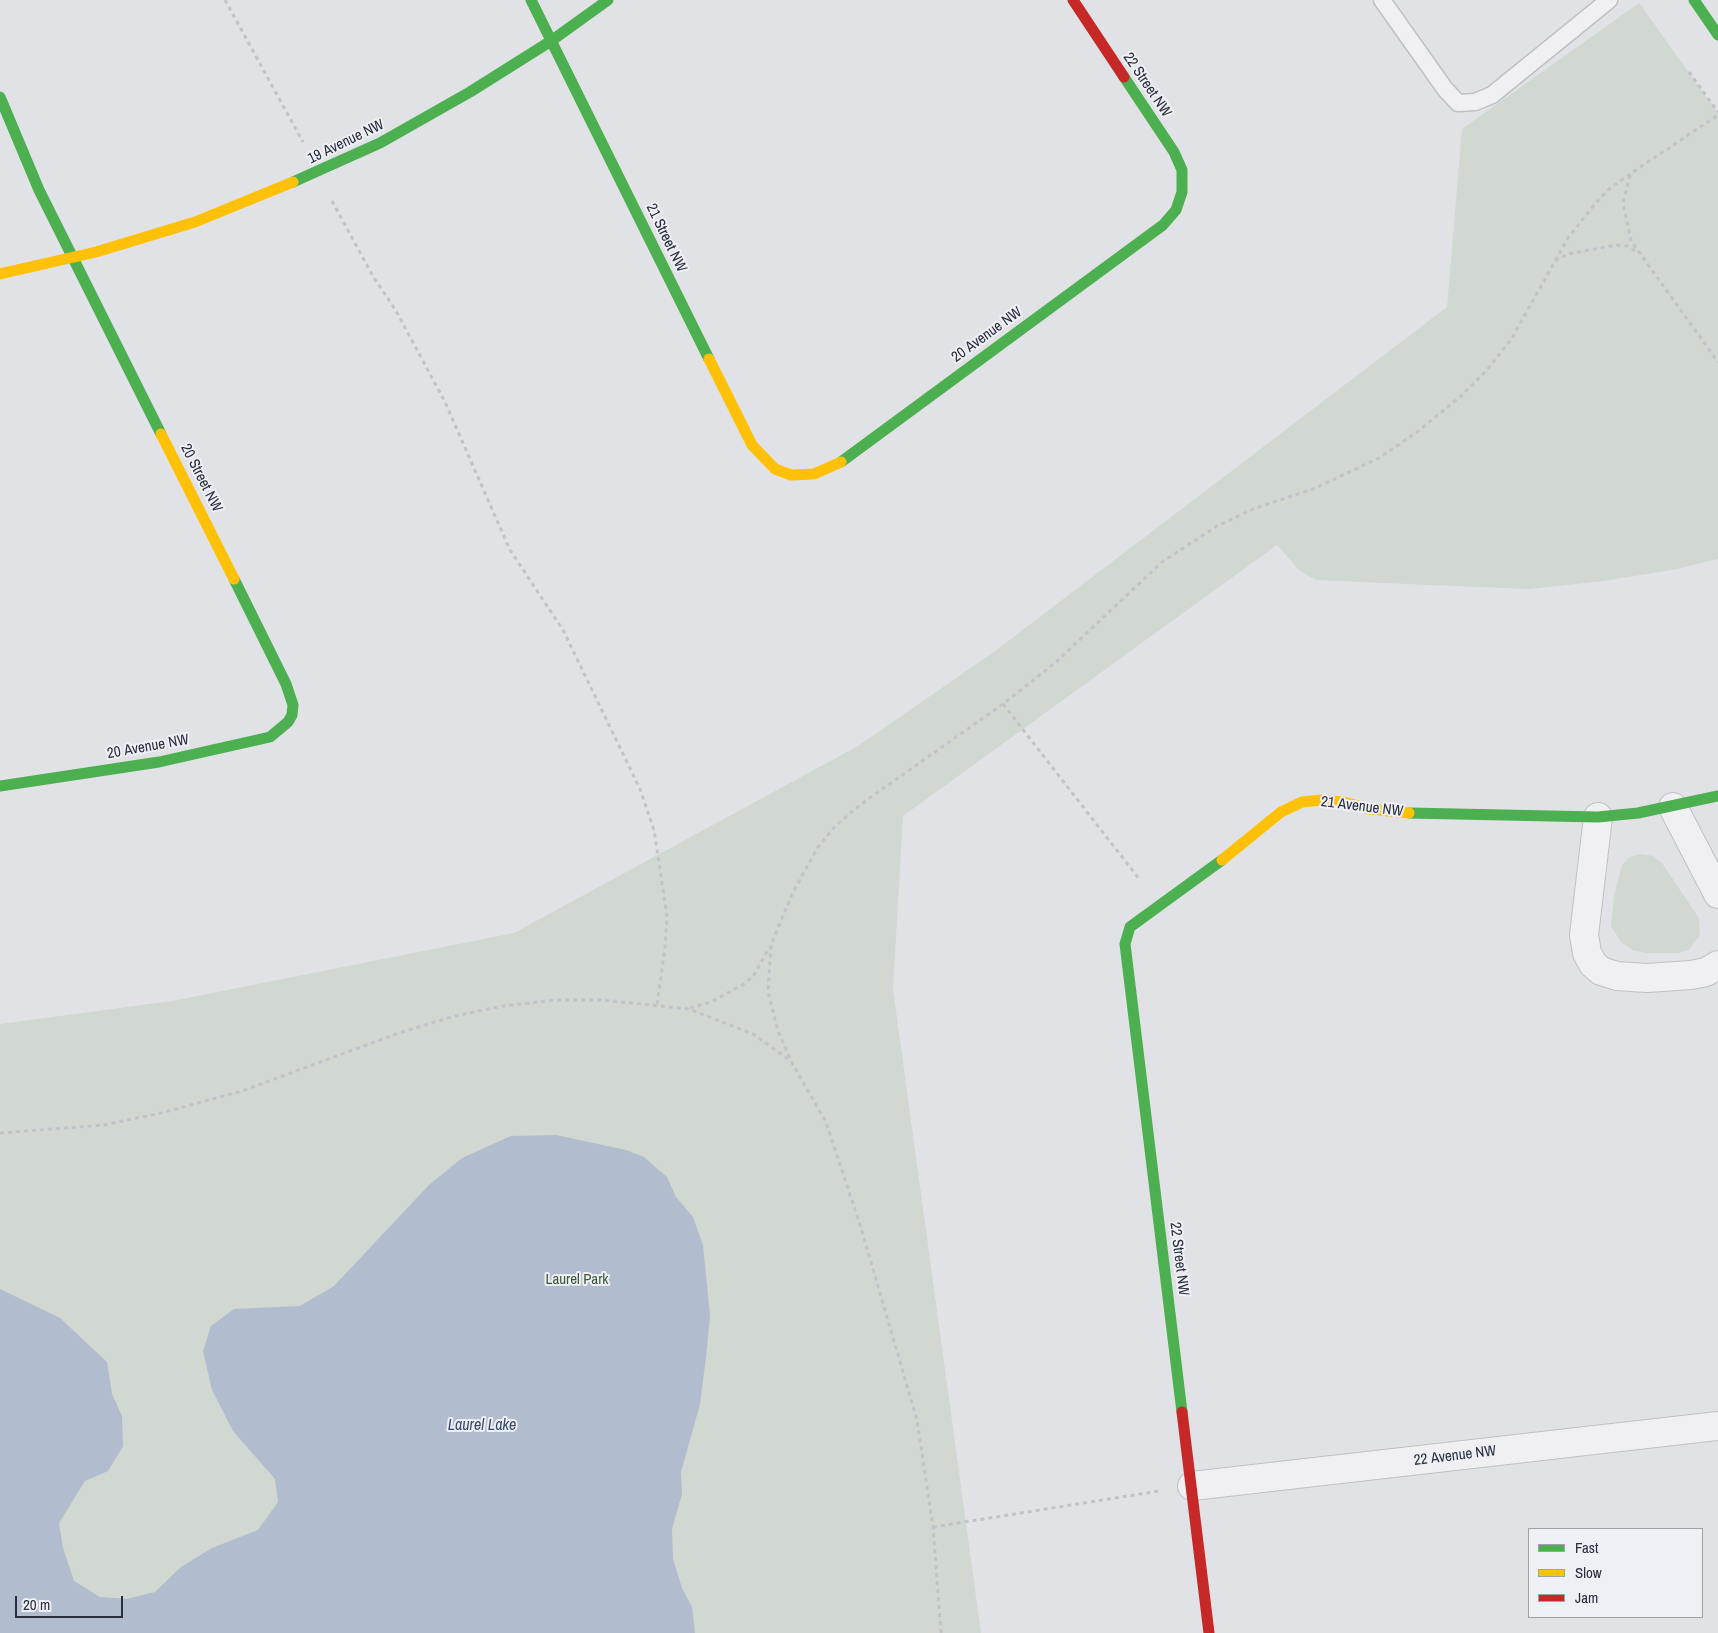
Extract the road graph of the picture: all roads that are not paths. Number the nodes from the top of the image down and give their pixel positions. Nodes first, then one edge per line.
1 (531, 0) edge
2 (608, 0) edge
3 (1073, 0) edge
4 (1382, 0) edge
5 (1609, 0) edge
6 (1694, 0) edge
7 (1718, 35) edge
8 (552, 41) junction
9 (0, 97) edge
10 (1182, 192) joint
11 (73, 258) junction
12 (0, 274) edge
13 (791, 475) joint
14 (292, 715) joint
15 (0, 786) edge
16 (1718, 796) edge
17 (1673, 807) junction
18 (1598, 817) junction
19 (1718, 894) edge
20 (1159, 904) joint
21 (1718, 965) edge
22 (1718, 1426) edge
23 (1192, 1486) junction
24 (1209, 1633) edge

1 - 8 street, 21 Street NW
2 - 8 street, 19 Avenue NW
3 - 10 street, 22 Street NW
4 - 5 lane
6 - 7 street
8 - 11 street, 19 Avenue NW
8 - 13 street, 21 Street NW
9 - 11 street
10 - 13 street, 20 Avenue NW
11 - 12 street, 19 Avenue NW
11 - 14 street, 20 Street NW
14 - 15 street, 20 Avenue NW
16 - 17 street, 21 Avenue NW
17 - 18 street, 21 Avenue NW
17 - 19 street
18 - 20 street, 21 Avenue NW
18 - 21 street
20 - 23 street, 22 Street NW
22 - 23 street, 22 Avenue NW
23 - 24 street, 22 Street NW

